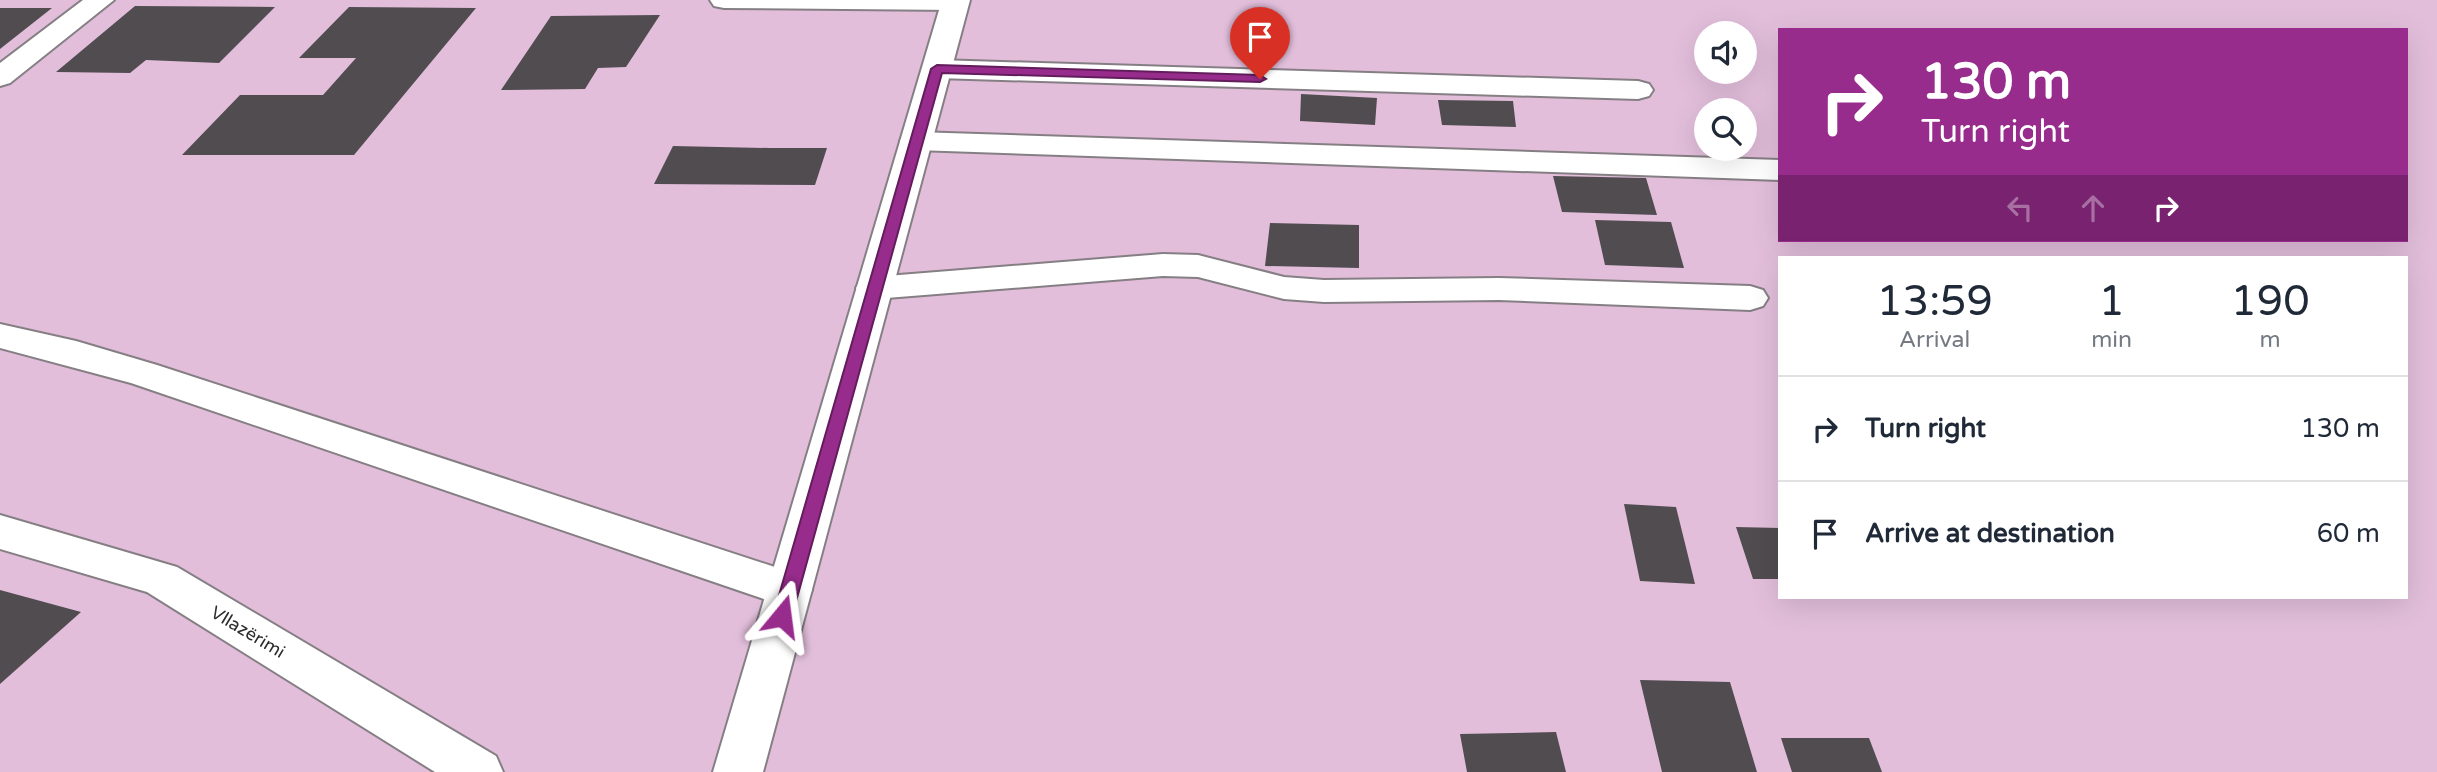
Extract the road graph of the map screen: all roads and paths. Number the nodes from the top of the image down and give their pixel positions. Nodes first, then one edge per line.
1 (100, 0) edge
2 (724, 0) edge
3 (955, 1) edge
4 (937, 69) junction
5 (0, 77) edge
6 (1638, 90) dead end
7 (916, 141) junction
8 (1778, 170) edge
9 (874, 288) junction
10 (1750, 298) dead end
11 (0, 336) edge
12 (0, 532) edge
13 (790, 590) junction
14 (478, 772) edge
15 (738, 772) edge

1 - 5 street
2 - 3 street
3 - 4 street
4 - 6 street
4 - 7 street
7 - 8 street
7 - 9 street
9 - 10 street
9 - 13 street
11 - 13 street
12 - 14 street, Vllazërimi
13 - 15 street

